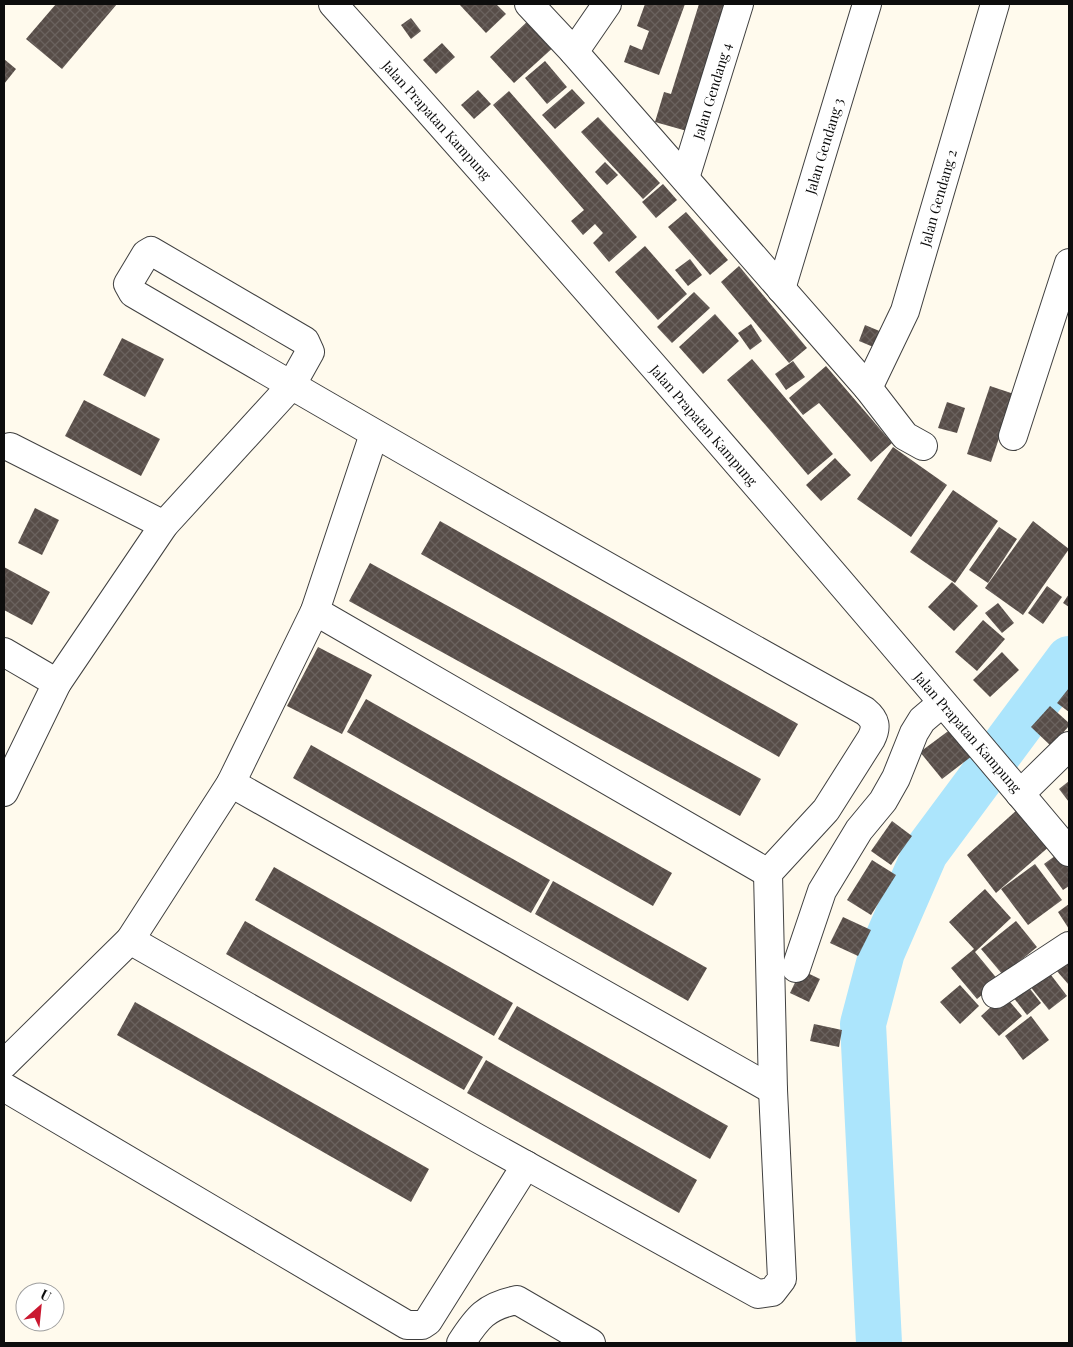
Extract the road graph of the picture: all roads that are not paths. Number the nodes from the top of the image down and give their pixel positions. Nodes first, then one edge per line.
1 (333, 4) edge
2 (529, 4) edge
3 (607, 4) edge
4 (739, 4) edge
5 (867, 4) edge
6 (995, 4) edge
7 (574, 52) junction
8 (686, 178) junction
9 (1069, 263) edge
10 (781, 289) junction
11 (291, 386) junction
12 (868, 388) junction
13 (374, 434) junction
14 (1013, 436) dead end
15 (922, 446) dead end
16 (10, 447) dead end
17 (164, 525) junction
18 (315, 611) junction
19 (4, 652) edge
20 (57, 682) junction
21 (942, 703) junction
22 (1069, 746) edge
23 (231, 783) junction
24 (4, 792) edge
25 (1019, 792) junction
26 (1069, 852) edge
27 (768, 872) junction
28 (130, 940) junction
29 (1069, 946) edge
30 (796, 968) dead end
31 (996, 994) dead end
32 (4, 1064) edge
33 (4, 1087) edge
34 (773, 1090) junction
35 (526, 1165) junction
36 (461, 1343) edge
37 (591, 1343) edge

1 - 21 street, Jalan Prapatan Kampung
2 - 7 street
3 - 7 street
4 - 8 street, Jalan Gendang 4
5 - 10 street, Jalan Gendang 3
6 - 12 street, Jalan Gendang 2
7 - 8 street
8 - 10 street
9 - 14 street
10 - 12 street
11 - 11 street
11 - 13 street
11 - 17 street
12 - 15 street
13 - 18 street
13 - 27 street
16 - 17 street
17 - 20 street
18 - 23 street
18 - 27 street
19 - 20 street
20 - 24 street
21 - 25 street, Jalan Prapatan Kampung
21 - 30 street
22 - 25 street
23 - 28 street
23 - 34 street
25 - 26 street, Jalan Prapatan Kampung
27 - 34 street
28 - 32 street
28 - 35 street
29 - 31 street
33 - 35 street
34 - 35 street
36 - 37 street

